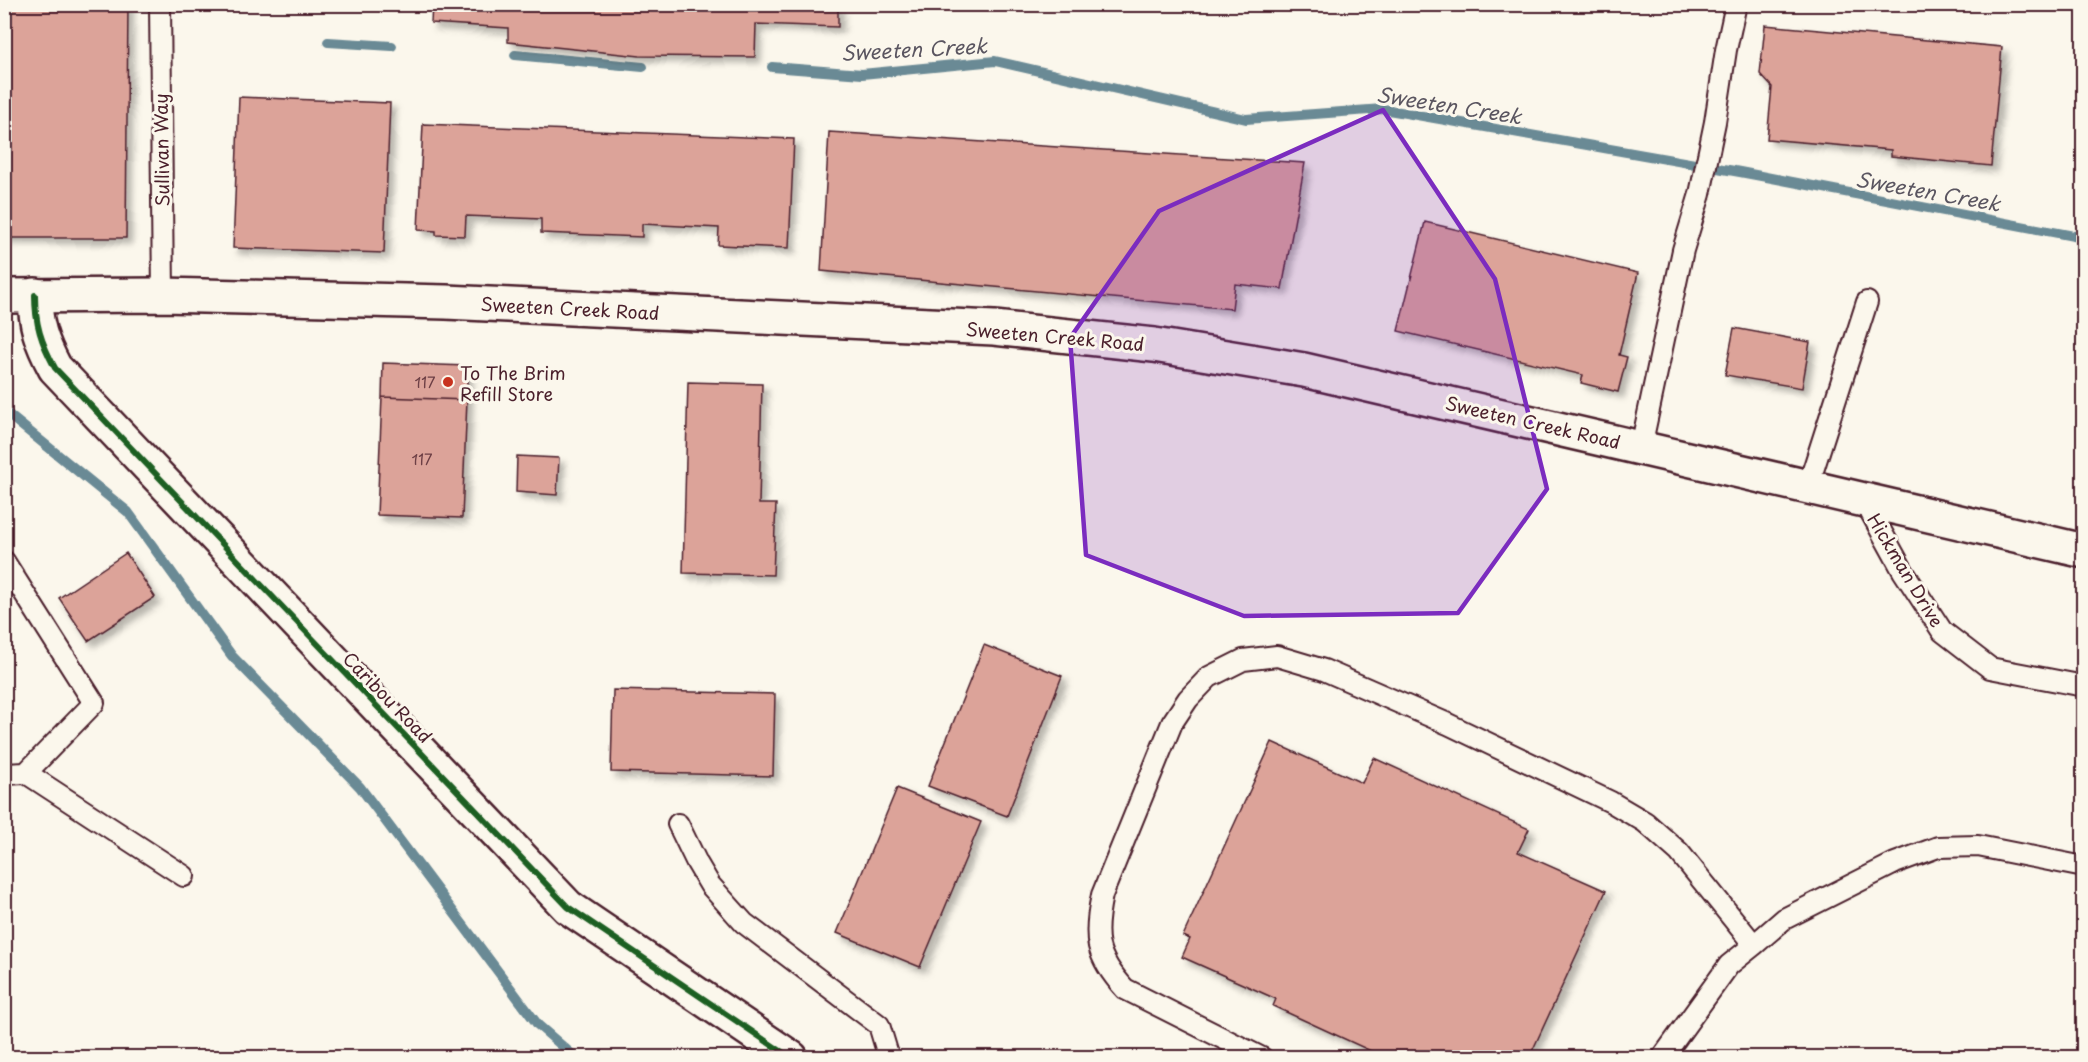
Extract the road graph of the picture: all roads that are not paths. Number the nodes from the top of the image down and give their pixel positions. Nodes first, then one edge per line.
1 (160, 4) edge
2 (1736, 4) edge
3 (20, 295) edge
4 (163, 295) junction
5 (1867, 302) dead end
6 (1641, 447) junction
7 (1808, 486) junction
8 (1864, 500) junction
9 (2084, 551) edge
10 (4, 561) edge
11 (2084, 686) edge
12 (26, 773) junction
13 (4, 774) edge
14 (678, 824) dead end
15 (2084, 867) edge
16 (184, 876) dead end
17 (1754, 945) junction
18 (791, 1058) edge
19 (889, 1058) edge
20 (1263, 1058) edge
21 (1662, 1058) edge

1 - 4 lane, Sullivan Way
2 - 6 lane
3 - 4 main road, Sweeten Creek Road
3 - 18 main road, Caribou Road
4 - 6 main road, Sweeten Creek Road
5 - 7 lane
6 - 7 main road, Sweeten Creek Road
7 - 8 main road, Sweeten Creek Road
8 - 9 main road, Sweeten Creek Road
8 - 11 lane, Hickman Drive
10 - 12 lane
12 - 13 lane
12 - 16 lane
14 - 19 lane
15 - 17 lane
17 - 20 lane
17 - 21 lane

